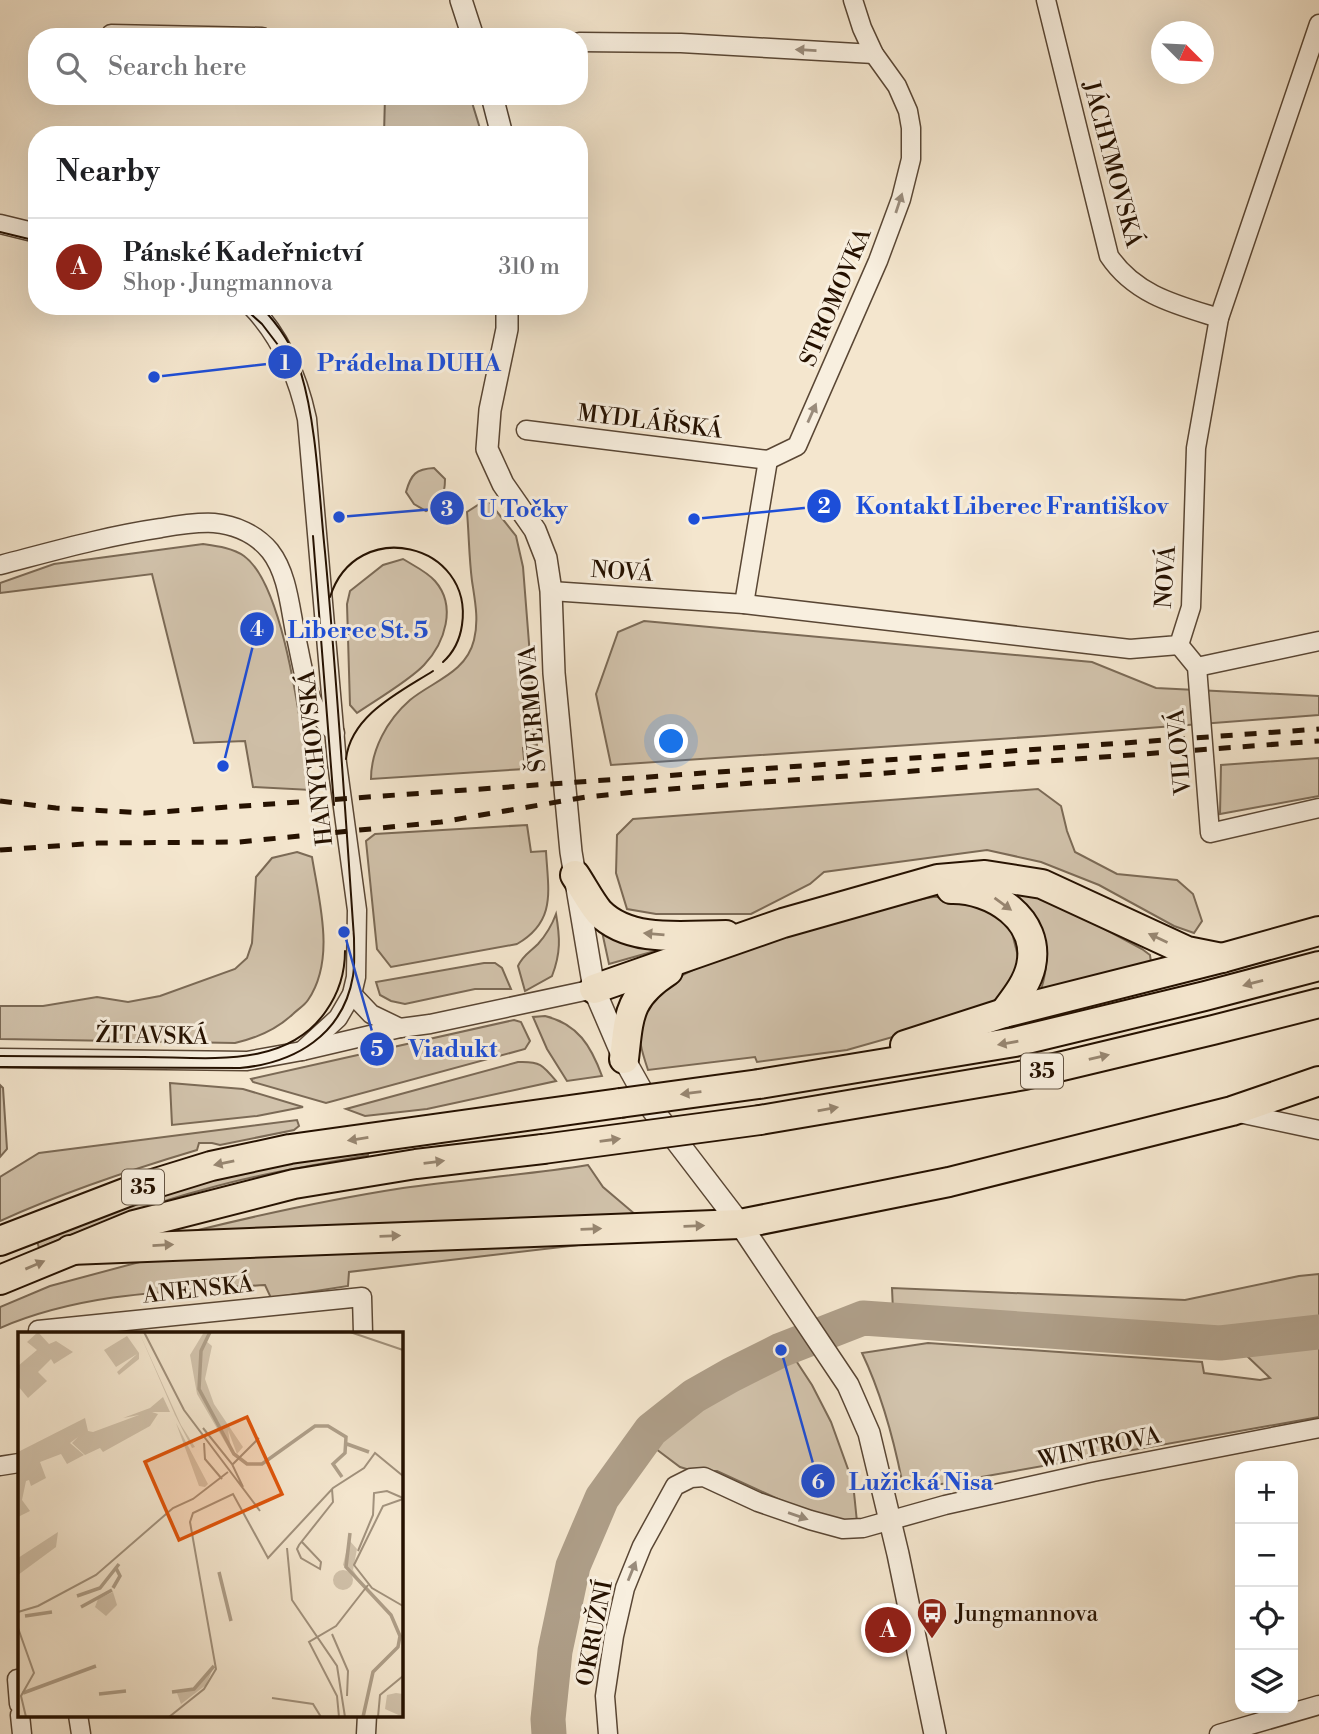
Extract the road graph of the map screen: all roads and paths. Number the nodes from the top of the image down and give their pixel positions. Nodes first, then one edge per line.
1 (461, 0) edge
2 (853, 0) edge
3 (1046, 0) edge
4 (1319, 24) edge
5 (469, 28) edge
6 (588, 42) edge
7 (874, 54) junction
8 (494, 105) edge
9 (500, 126) edge
10 (0, 224) edge
11 (28, 231) edge
12 (258, 315) edge
13 (507, 315) edge
14 (1219, 318) junction
15 (526, 430) dead end
16 (768, 460) junction
17 (0, 565) edge
18 (551, 591) junction
19 (744, 604) junction
20 (1319, 640) edge
21 (1179, 645) junction
22 (1197, 667) junction
23 (335, 733) junction
24 (1319, 808) edge
25 (575, 875) junction
26 (914, 886) junction
27 (1319, 931) edge
28 (747, 935) junction
29 (1222, 958) junction
30 (1319, 966) edge
31 (594, 989) junction
32 (352, 994) junction
33 (1319, 1003) edge
34 (1004, 1013) junction
35 (400, 1028) junction
36 (302, 1051) junction
37 (0, 1058) edge
38 (624, 1059) junction
39 (802, 1077) junction
40 (1319, 1081) edge
41 (1232, 1111) junction
42 (1319, 1130) edge
43 (740, 1224) junction
44 (0, 1241) edge
45 (70, 1250) junction
46 (0, 1280) edge
47 (38, 1332) edge
48 (363, 1332) edge
49 (1319, 1428) edge
50 (18, 1463) edge
51 (0, 1466) edge
52 (891, 1521) junction
53 (12, 1680) edge
54 (18, 1701) edge
55 (1319, 1705) edge
56 (20, 1716) edge
57 (78, 1716) edge
58 (367, 1716) edge
59 (22, 1734) edge
60 (80, 1734) edge
61 (366, 1734) edge
62 (608, 1734) edge
63 (936, 1734) edge
64 (1219, 1734) edge

1 - 5 street
2 - 7 street, STROMOVKA
3 - 14 street, JÁCHYMOVSKÁ
4 - 14 street, NOVÁ
7 -> 6 street
16 -> 7 street, STROMOVKA
8 - 9 street
10 - 11 street
12 - 23 street, HANYCHOVSKÁ
13 - 18 street, ŠVERMOVA
14 - 21 street, NOVÁ
15 - 16 street, MYDLÁŘSKÁ
16 - 19 street
17 - 23 street
18 - 19 street, NOVÁ
18 - 25 street, ŠVERMOVA
19 - 21 street, NOVÁ
20 - 22 street
21 - 22 street
22 - 24 street, VILOVÁ
23 - 32 street, HANYCHOVSKÁ
28 -> 25 highway
25 - 31 street, ŠVERMOVA
26 - 28 highway
29 -> 26 highway
26 -> 34 highway
27 - 29 highway
28 - 31 highway
28 - 38 highway
29 - 34 highway
30 -> 39 highway, 35
31 - 35 street, ŽITAVSKÁ
31 - 38 street, ŠVERMOVA
32 - 35 street
32 - 36 street
45 -> 33 highway, 35, bridge
34 - 39 highway
35 - 36 street, ŽITAVSKÁ
36 - 37 street, ŽITAVSKÁ
38 - 43 street, ŠVERMOVA
39 -> 44 highway, 35, bridge
40 - 41 highway
41 - 42 street
41 - 43 highway
45 -> 43 highway
43 - 52 street
46 -> 45 highway, 35
47 - 48 street, ANENSKÁ
49 - 52 street, WINTROVA
50 - 51 street
62 -> 52 street, OKRUŽNÍ
52 - 63 street
53 - 54 street
55 - 64 street
56 - 59 street
57 - 60 street
58 - 61 street

